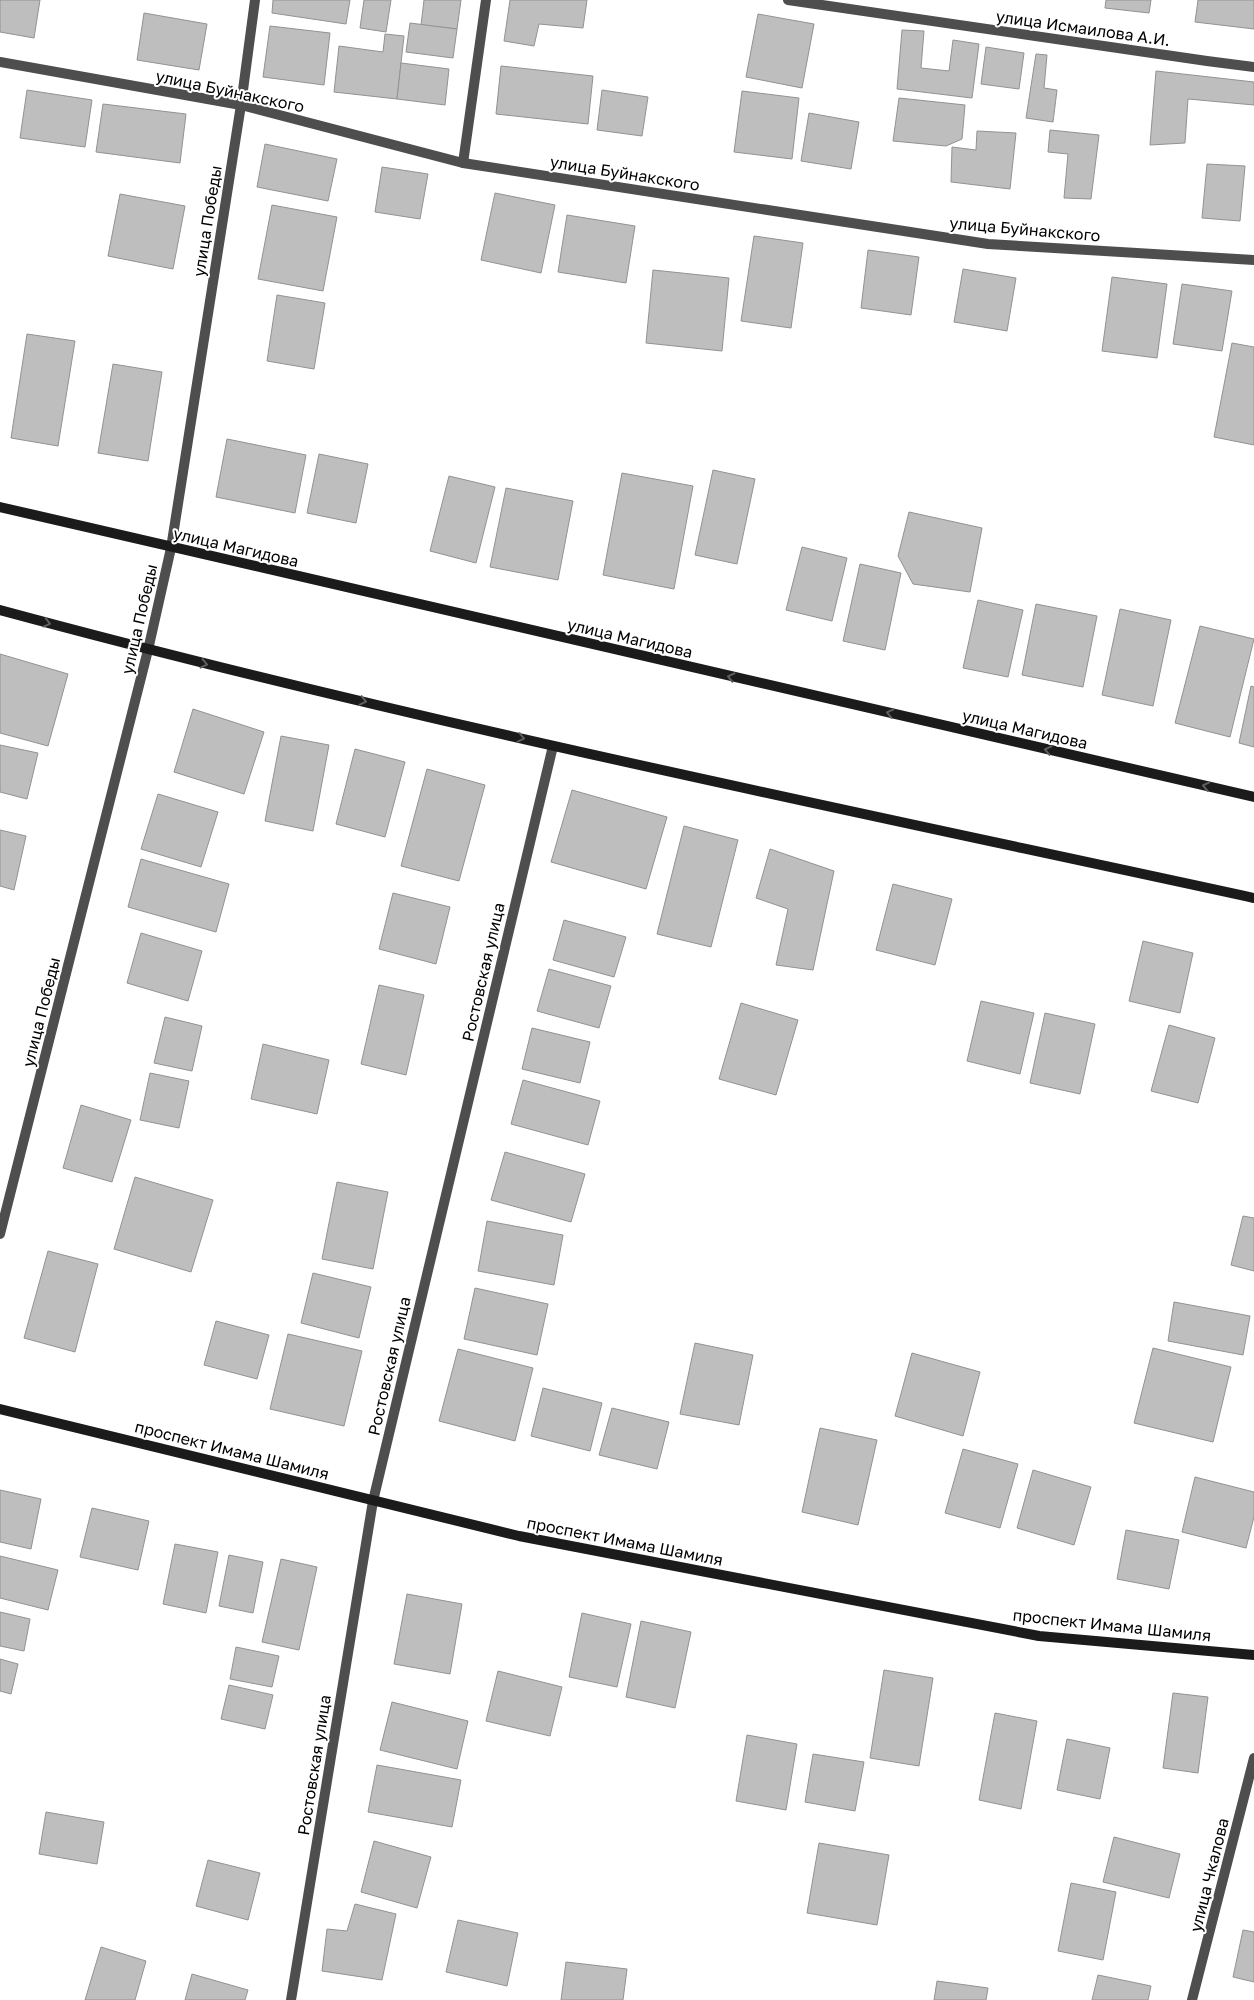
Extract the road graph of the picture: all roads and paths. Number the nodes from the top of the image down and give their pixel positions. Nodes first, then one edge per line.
1 (255, 0) edge
2 (486, 0) edge
3 (788, 0) edge
4 (0, 62) edge
5 (1254, 66) edge
6 (241, 105) junction
7 (463, 164) junction
8 (1254, 260) edge
9 (0, 507) edge
10 (171, 548) junction
11 (0, 610) edge
12 (148, 650) junction
13 (553, 746) junction
14 (1254, 797) edge
15 (1254, 898) edge
16 (0, 1234) edge
17 (0, 1409) edge
18 (373, 1500) junction
19 (1254, 1655) edge
20 (1254, 1758) edge
21 (291, 2000) edge
22 (1192, 2000) edge

1 - 6 street, улица Победы
2 - 7 street
3 - 5 street, улица Исмаилова А.И.
4 - 6 street, улица Буйнакского
6 - 7 street, улица Буйнакского
6 - 10 street, улица Победы
7 - 8 street, улица Буйнакского
9 - 10 main road, улица Магидова
10 - 12 street, улица Победы
14 -> 10 main road, улица Магидова
11 -> 12 main road
12 -> 13 main road
12 - 16 street, улица Победы
13 - 15 main road
13 - 18 street, Ростовская улица
17 - 18 main road, проспект Имама Шамиля
18 - 19 main road, проспект Имама Шамиля
18 - 21 street, Ростовская улица
20 - 22 street, улица Чкалова

